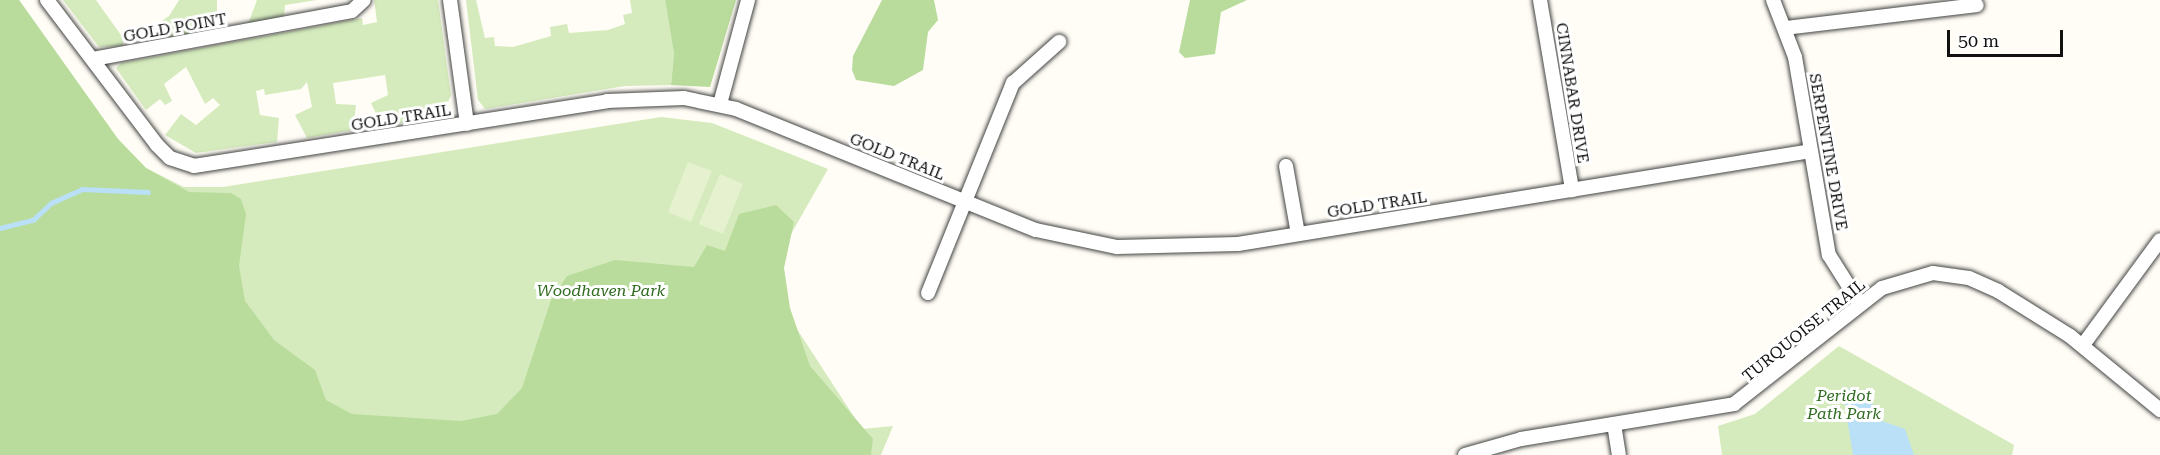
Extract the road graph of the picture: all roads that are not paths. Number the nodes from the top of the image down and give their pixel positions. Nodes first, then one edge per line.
1 (48, 0) edge
2 (364, 0) edge
3 (450, 0) edge
4 (748, 0) edge
5 (1540, 0) edge
6 (1773, 0) edge
7 (1977, 5) dead end
8 (1785, 28) junction
9 (1059, 42) dead end
10 (93, 59) junction
11 (720, 104) junction
12 (467, 124) junction
13 (1811, 151) junction
14 (1286, 166) dead end
15 (1572, 190) junction
16 (965, 202) junction
17 (1298, 234) junction
18 (2160, 240) edge
19 (928, 293) dead end
20 (1860, 304) junction
21 (2083, 345) junction
22 (2160, 411) edge
23 (1614, 424) junction
24 (1465, 455) edge
25 (1618, 455) edge

1 - 10 street, GOLD TRAIL
2 - 10 street, GOLD POINT
3 - 12 street
4 - 11 street
5 - 15 street, CINNABAR DRIVE
6 - 8 street, SERPENTINE DRIVE
7 - 8 street
8 - 13 street, SERPENTINE DRIVE
9 - 16 street
10 - 12 street, GOLD TRAIL
11 - 12 street, GOLD TRAIL
11 - 16 street, GOLD TRAIL
13 - 15 street, GOLD TRAIL
13 - 20 street, SERPENTINE DRIVE
14 - 17 street
15 - 17 street, GOLD TRAIL
16 - 17 street, GOLD TRAIL
16 - 19 street
18 - 21 street
20 - 21 street, TURQUOISE TRAIL
20 - 23 street, TURQUOISE TRAIL
21 - 22 street, TURQUOISE TRAIL
23 - 24 street, TURQUOISE TRAIL
23 - 25 street

